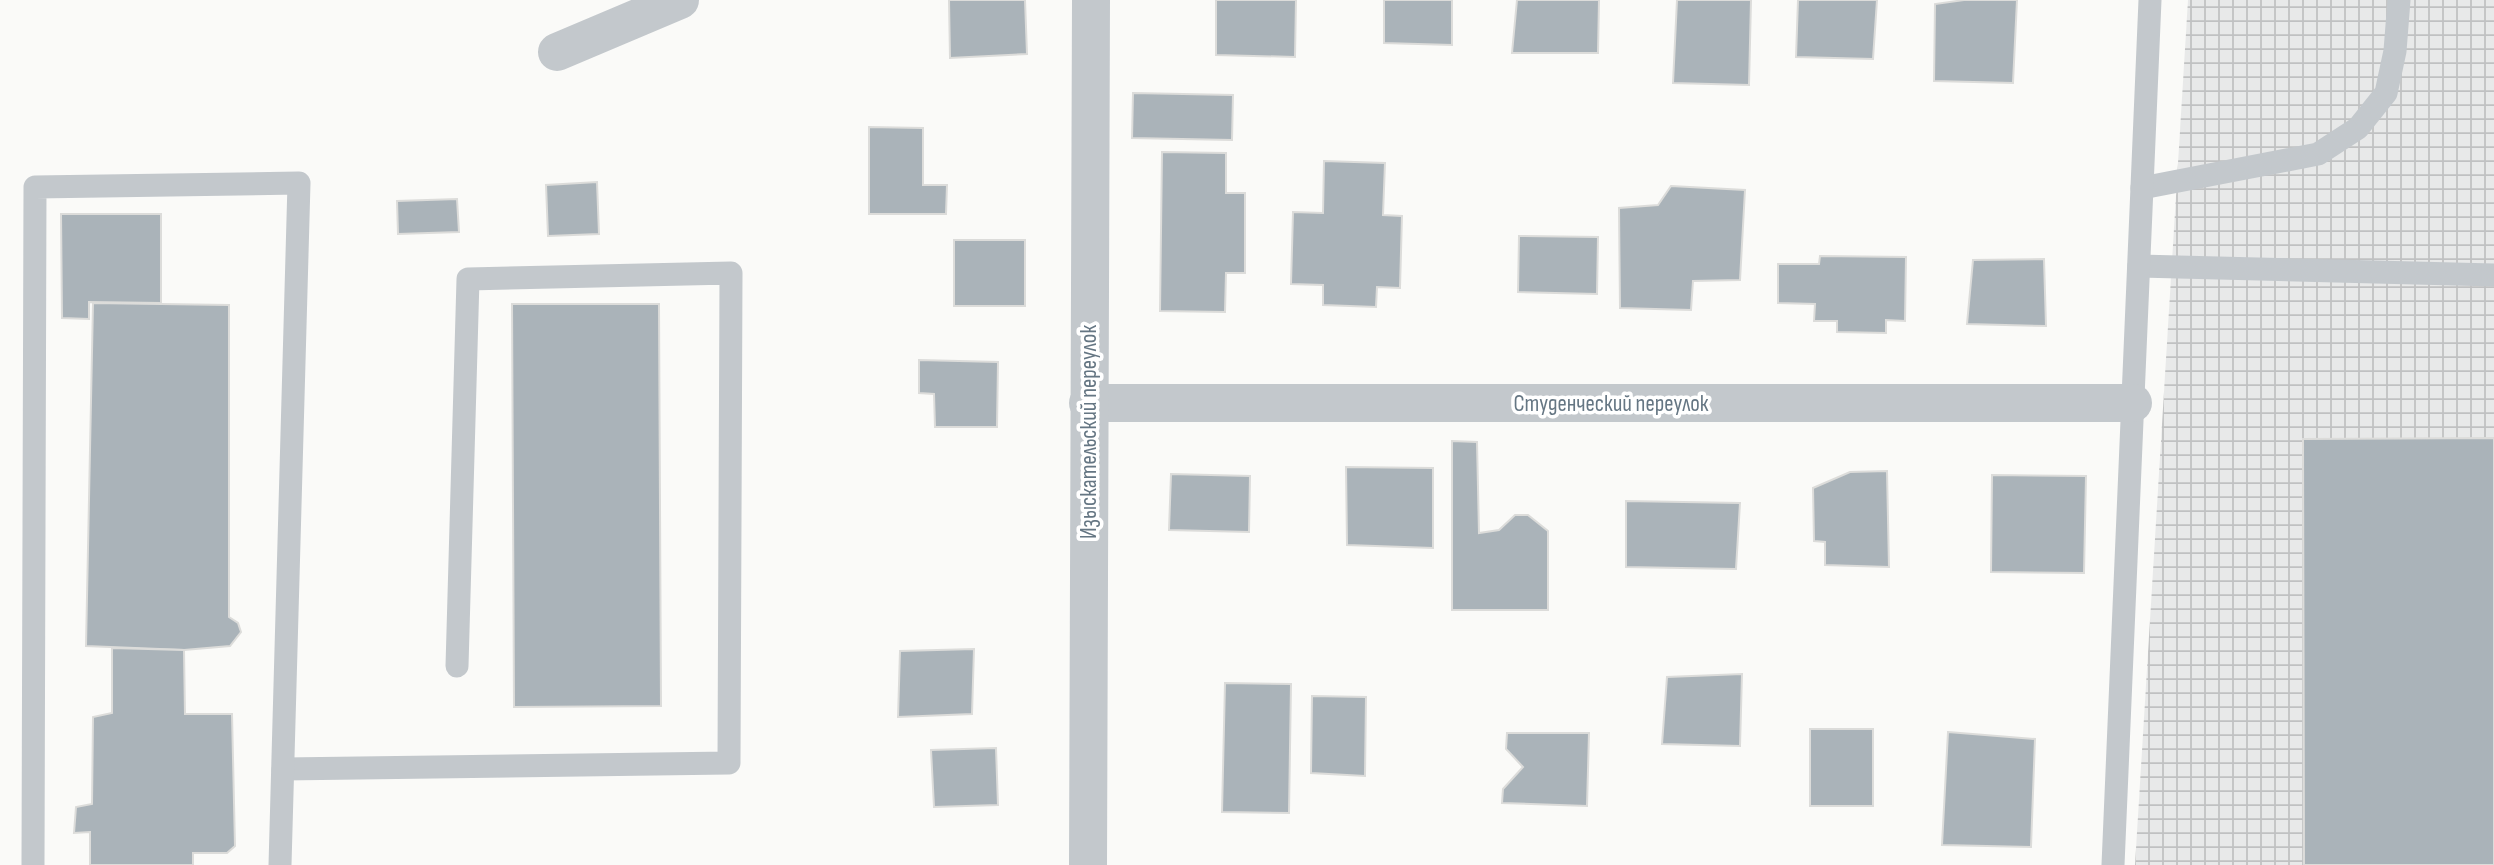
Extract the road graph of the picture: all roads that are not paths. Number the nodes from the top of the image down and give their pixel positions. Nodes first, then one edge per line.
1 (680, 0) edge
2 (1091, 0) edge
3 (2150, 0) edge
4 (2399, 0) edge
5 (557, 52) dead end
6 (2143, 188) junction
7 (2139, 266) junction
8 (2494, 275) edge
9 (1088, 403) junction
10 (2133, 403) junction
11 (457, 666) dead end
12 (283, 769) junction
13 (33, 865) edge
14 (280, 865) edge
15 (1088, 865) edge
16 (2113, 865) edge

1 - 5 street
2 - 9 street, Изыскательский переулок
3 - 6 lane
4 - 6 lane
6 - 7 lane
7 - 8 lane
7 - 10 lane
9 - 10 street, Студенческий переулок
9 - 15 street, Изыскательский переулок
10 - 16 lane
11 - 12 lane
12 - 13 lane
12 - 14 lane

